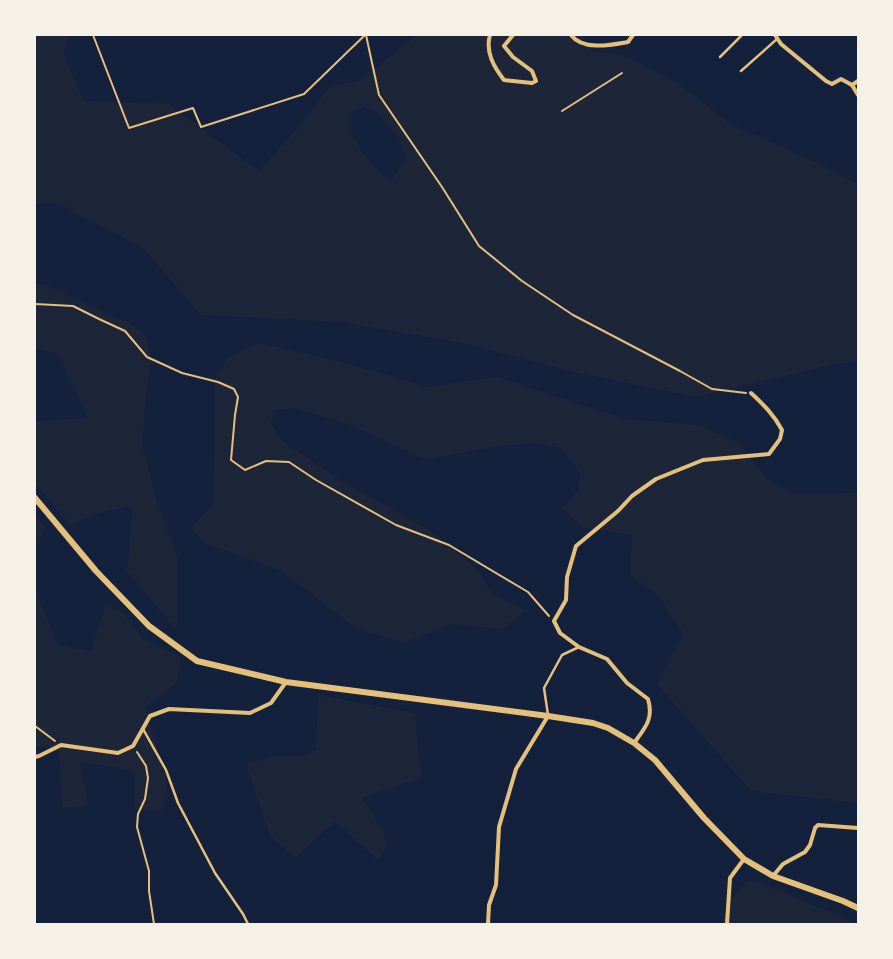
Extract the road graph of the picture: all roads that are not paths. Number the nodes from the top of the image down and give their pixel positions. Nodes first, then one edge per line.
1 (490, 35) edge
2 (513, 35) edge
3 (571, 35) edge
4 (633, 35) edge
5 (742, 35) edge
6 (776, 37) edge
7 (720, 57) dead end
8 (741, 71) dead end
9 (858, 81) edge
10 (852, 85) junction
11 (858, 95) edge
12 (751, 393) road end
13 (35, 498) edge
14 (579, 648) junction
15 (286, 682) junction
16 (548, 716) junction
17 (143, 729) junction
18 (634, 743) junction
19 (35, 757) edge
20 (858, 828) edge
21 (744, 859) junction
22 (773, 876) junction
23 (858, 908) edge
24 (248, 924) edge
25 (488, 924) edge
26 (727, 924) edge

1 - 2 street
3 - 4 street
5 - 7 lane
6 - 8 lane
6 - 10 street
9 - 10 street
10 - 11 street
12 - 14 street
13 - 15 street
14 - 16 lane
14 - 18 street
15 - 16 street
15 - 17 street
16 - 18 street
16 - 25 street
17 - 19 street
17 - 24 lane
18 - 21 street
20 - 22 street
21 - 22 street
21 - 26 street
22 - 23 street

